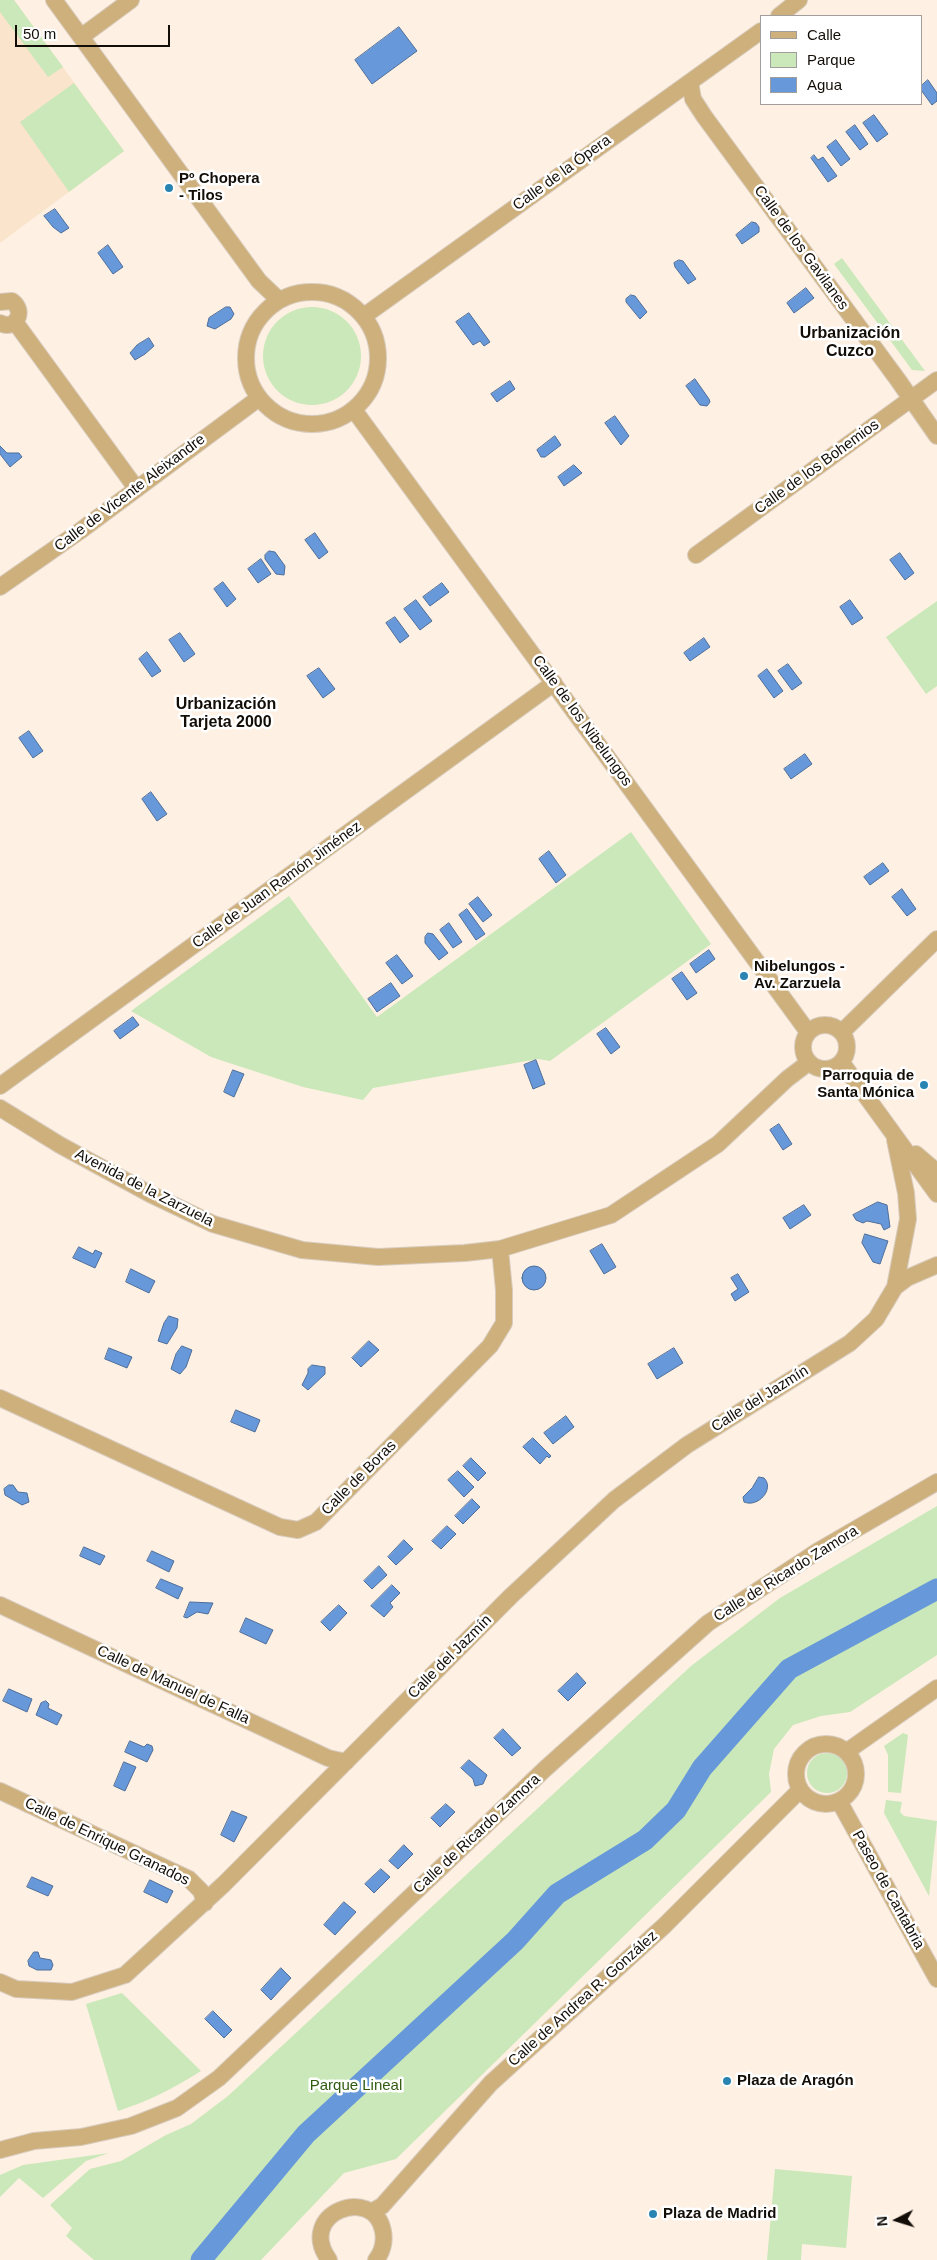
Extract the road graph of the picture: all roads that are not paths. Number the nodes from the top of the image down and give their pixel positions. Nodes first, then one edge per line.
1 (54, 0) edge
2 (131, 0) edge
3 (800, 0) edge
4 (780, 15) edge
5 (760, 32) edge
6 (81, 37) junction
7 (690, 82) junction
8 (279, 300) junction
9 (0, 302) edge
10 (364, 316) junction
11 (8, 323) edge
12 (937, 380) edge
13 (259, 398) junction
14 (911, 399) junction
15 (354, 410) junction
16 (937, 436) edge
17 (136, 488) junction
18 (696, 555) dead end
19 (0, 587) edge
20 (554, 683) junction
21 (937, 939) edge
22 (808, 1032) junction
23 (842, 1032) junction
24 (808, 1063) junction
25 (842, 1063) junction
26 (0, 1086) edge
27 (0, 1108) edge
28 (893, 1133) junction
29 (937, 1172) edge
30 (937, 1194) edge
31 (500, 1249) junction
32 (937, 1265) edge
33 (895, 1288) junction
34 (0, 1398) edge
35 (937, 1482) edge
36 (0, 1605) edge
37 (937, 1688) edge
38 (846, 1752) junction
39 (346, 1762) junction
40 (800, 1790) junction
41 (0, 1791) edge
42 (839, 1801) junction
43 (205, 1903) junction
44 (937, 1979) edge
45 (0, 1982) edge
46 (2, 2147) edge
47 (371, 2212) junction
48 (322, 2257) edge
49 (376, 2260) edge

1 - 6 street
2 - 6 street
3 - 4 street
5 - 7 street, Calle de la Ópera
6 - 8 street
7 - 10 street, Calle de la Ópera
7 - 14 street, Calle de los Gavilanes
8 - 10 street
8 - 13 street
9 - 11 street
10 - 15 street
11 - 17 street
12 - 14 street, Calle de los Bohemios
13 - 15 street
13 - 17 street, Calle de Vicente Aleixandre
14 - 16 street, Calle de los Gavilanes
14 - 18 street, Calle de los Bohemios
15 - 20 street, Calle de los Nibelungos
17 - 19 street, Calle de Vicente Aleixandre
20 - 22 street, Calle de los Nibelungos
20 - 26 street, Calle de Juan Ramón Jiménez
21 - 23 street
22 - 23 street
22 - 24 street
23 - 25 street
24 - 25 street
24 - 31 street, Avenida de la Zarzuela
25 - 28 street, Calle del Jazmín
27 - 31 street, Avenida de la Zarzuela
28 - 29 street, Calle del Jazmín
28 - 30 street, Calle del Jazmín
28 - 33 street, Calle del Jazmín
31 - 34 street, Calle de Boras
32 - 33 street, Calle del Jazmín
33 - 39 street, Calle del Jazmín
35 - 46 street, Calle de Ricardo Zamora
36 - 39 street, Calle de Manuel de Falla
37 - 38 street
38 - 40 street
38 - 42 street
39 - 43 street, Calle del Jazmín
40 - 42 street
40 - 47 street, Calle de Andrea R. González
41 - 43 street, Calle de Enrique Granados
42 - 44 street, Paseo de Cantabria
43 - 45 street, Calle del Jazmín
47 - 48 street
47 - 49 street

